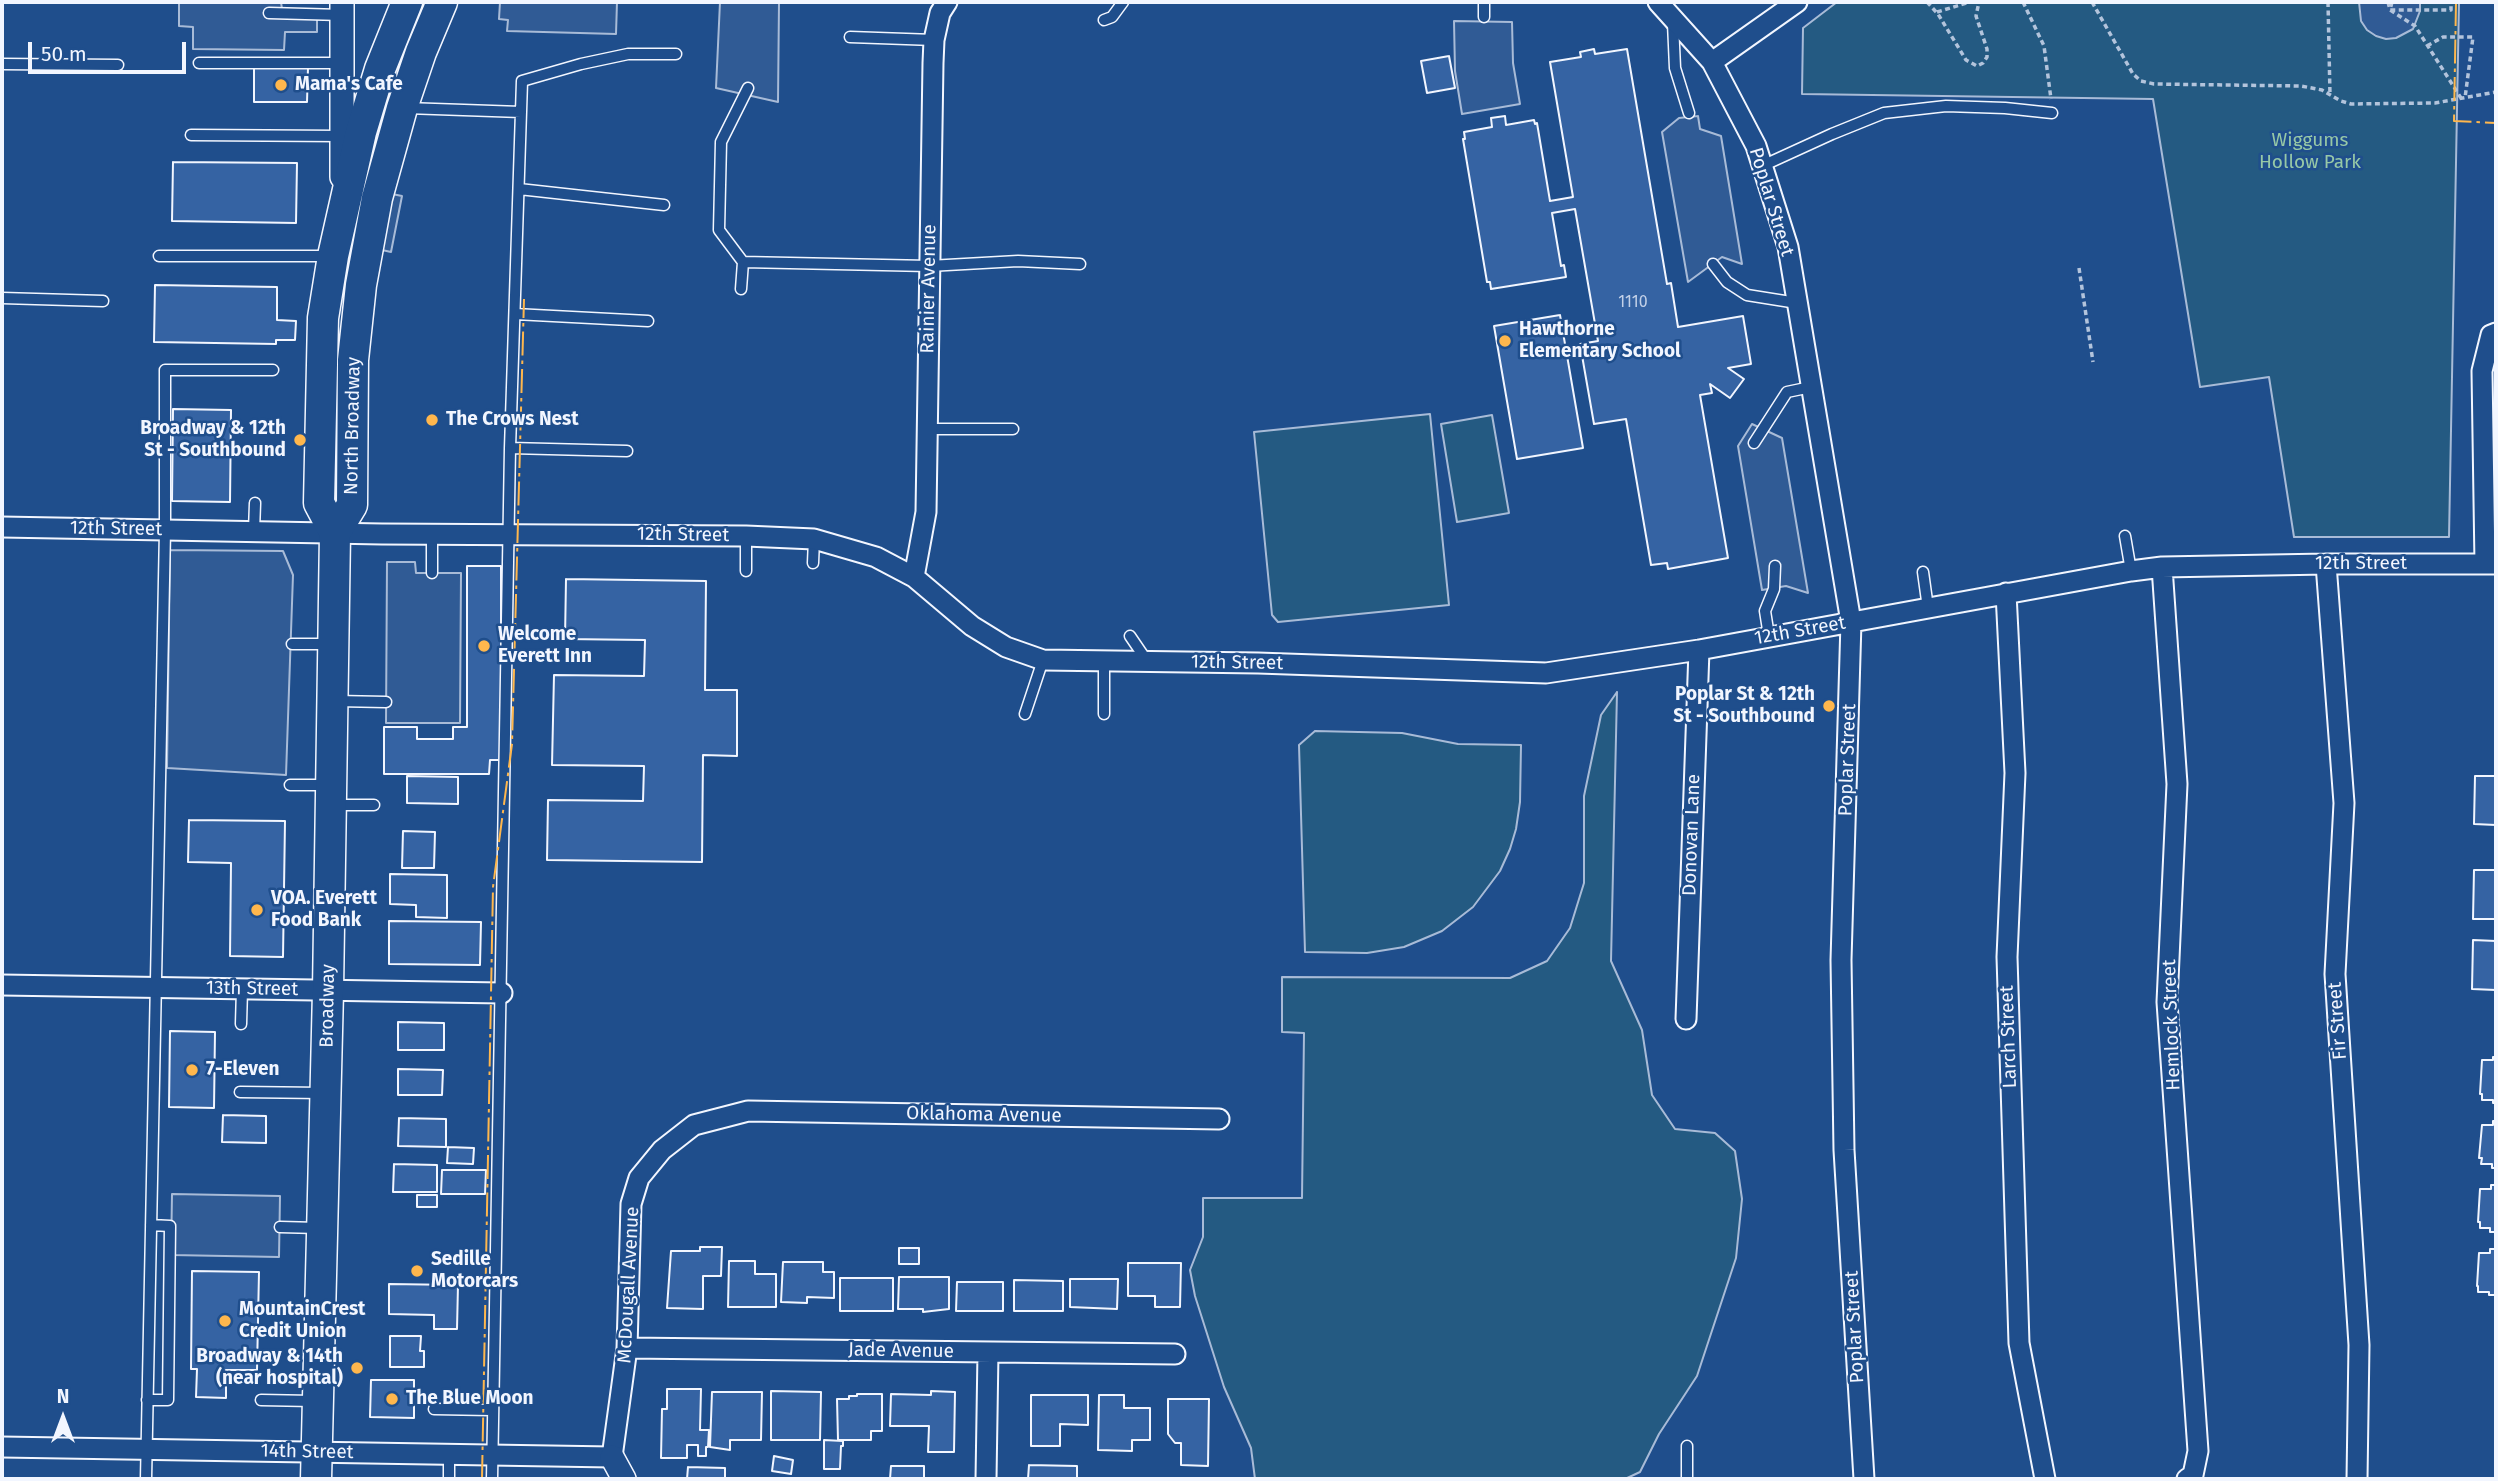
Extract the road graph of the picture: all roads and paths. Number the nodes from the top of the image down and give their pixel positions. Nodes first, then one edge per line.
1 (407, 2) edge
2 (442, 2) edge
3 (947, 2) edge
4 (1123, 2) edge
5 (1484, 2) edge
6 (1658, 2) edge
7 (1797, 2) edge
8 (1927, 2) edge
9 (1970, 2) edge
10 (1979, 2) edge
11 (2023, 2) edge
12 (2092, 2) edge
13 (2329, 2) edge
14 (2390, 2) edge
15 (2451, 2) edge
16 (342, 8) edge
17 (2390, 10) junction
18 (1937, 12) junction
19 (269, 13) dead end
20 (1484, 17) dead end
21 (1673, 19) junction
22 (1104, 20) dead end
23 (850, 37) dead end
24 (934, 40) junction
25 (2427, 46) junction
26 (676, 54) dead end
27 (1712, 62) junction
28 (199, 63) dead end
29 (342, 63) junction
30 (2, 64) edge
31 (118, 65) dead end
32 (748, 88) dead end
33 (2496, 92) edge
34 (2330, 94) junction
35 (2463, 98) junction
36 (402, 108) junction
37 (521, 112) junction
38 (1689, 113) dead end
39 (2052, 113) joint
40 (191, 135) dead end
41 (351, 136) junction
42 (1762, 166) junction
43 (519, 189) junction
44 (664, 205) dead end
45 (159, 256) dead end
46 (333, 256) junction
47 (743, 262) junction
48 (1080, 264) dead end
49 (1713, 264) dead end
50 (929, 266) junction
51 (2079, 268) dead end
52 (741, 289) dead end
53 (2, 298) edge
54 (103, 301) dead end
55 (1797, 303) junction
56 (515, 314) junction
57 (648, 321) dead end
58 (2496, 333) edge
59 (2093, 362) dead end
60 (273, 370) dead end
61 (1811, 387) junction
62 (927, 429) junction
63 (1013, 429) dead end
64 (1754, 443) dead end
65 (510, 448) junction
66 (627, 451) dead end
67 (255, 503) dead end
68 (2, 527) edge
69 (165, 530) junction
70 (254, 531) junction
71 (335, 533) junction
72 (432, 533) junction
73 (509, 533) junction
74 (746, 536) junction
75 (2125, 536) dead end
76 (814, 538) junction
77 (813, 563) dead end
78 (2326, 564) junction
79 (2491, 564) edge
80 (1774, 566) dead end
81 (2162, 567) junction
82 (746, 571) dead end
83 (2130, 571) junction
84 (1923, 572) dead end
85 (432, 573) dead end
86 (914, 577) junction
87 (2006, 593) junction
88 (1928, 608) junction
89 (1851, 622) junction
90 (1130, 636) dead end
91 (1769, 636) junction
92 (292, 644) dead end
93 (333, 645) junction
94 (1699, 650) junction
95 (1043, 660) junction
96 (1104, 661) junction
97 (1147, 661) junction
98 (332, 701) junction
99 (386, 702) dead end
100 (1025, 714) dead end
101 (1104, 714) dead end
102 (290, 785) dead end
103 (331, 795) junction
104 (374, 805) dead end
105 (2, 985) edge
106 (156, 988) junction
107 (242, 989) junction
108 (328, 990) junction
109 (502, 993) junction
110 (1686, 1019) dead end
111 (241, 1024) dead end
112 (240, 1092) dead end
113 (326, 1093) junction
114 (748, 1111) joint
115 (1219, 1119) dead end
116 (151, 1225) junction
117 (280, 1227) dead end
118 (322, 1228) junction
119 (627, 1348) junction
120 (988, 1352) junction
121 (1175, 1354) dead end
122 (147, 1400) junction
123 (261, 1400) dead end
124 (317, 1401) junction
125 (434, 1409) dead end
126 (491, 1410) junction
127 (1687, 1446) dead end
128 (2, 1447) edge
129 (147, 1449) junction
130 (449, 1454) junction
131 (492, 1454) junction
132 (612, 1457) junction
133 (316, 1466) edge
134 (146, 1479) edge
135 (449, 1479) edge
136 (492, 1479) edge
137 (624, 1479) edge
138 (986, 1479) edge
139 (1687, 1479) edge
140 (1864, 1479) edge
141 (2045, 1479) edge
142 (2187, 1479) edge
143 (2357, 1479) edge

1 - 41 main road, North Broadway
2 - 36 main road, North Broadway
3 - 24 street, Rainier Avenue
4 - 22 lane
5 - 20 lane
6 - 21 street, Poplar Street
7 - 27 street
8 - 18 path
9 - 18 path
10 - 18 path
11 - 39 path
12 - 34 path
13 - 34 path
14 - 17 path
15 - 17 path
16 - 19 lane
16 - 29 street
17 - 25 path
21 - 27 street, Poplar Street
21 - 38 lane
23 - 24 lane
24 - 50 street, Rainier Avenue
25 - 35 path
25 - 35 path
26 - 37 lane
27 - 42 street, Poplar Street
28 - 29 lane
29 - 41 street
30 - 31 lane
32 - 47 lane
33 - 35 path
34 - 35 path
36 - 37 lane
36 - 71 main road, North Broadway
37 - 43 lane
39 - 42 lane
40 - 41 lane
41 - 46 main road, North Broadway
42 - 55 street, Poplar Street
43 - 44 lane
43 - 56 lane
45 - 46 lane
46 - 71 main road, North Broadway
47 - 50 lane
47 - 52 lane
48 - 50 lane
49 - 55 lane
50 - 62 street, Rainier Avenue
51 - 59 path
53 - 54 lane
55 - 61 street, Poplar Street
56 - 57 lane
56 - 65 lane
58 - 79 street
60 - 69 lane
61 - 64 lane
61 - 89 street, Poplar Street
62 - 63 lane
62 - 86 street, Rainier Avenue
65 - 66 lane
65 - 73 lane
67 - 70 lane
68 - 69 street, 12th Street
69 - 70 street, 12th Street
69 - 106 lane
70 - 71 street, 12th Street
71 - 72 street, 12th Street
71 - 93 main road, Broadway
72 - 73 street, 12th Street
72 - 85 lane
73 - 74 street, 12th Street
73 - 109 lane
74 - 76 street, 12th Street
74 - 82 lane
75 - 83 lane
76 - 77 lane
76 - 86 street, 12th Street
78 - 79 street, 12th Street
78 - 81 street, 12th Street
78 - 143 street, Fir Street
80 - 91 lane
81 - 83 street, 12th Street
81 - 142 street, Hemlock Street
83 - 87 street, 12th Street
84 - 88 lane
86 - 95 street, 12th Street
87 - 88 street, 12th Street
87 - 141 street, Larch Street
88 - 89 street, 12th Street
89 - 91 street, 12th Street
89 - 140 street, Poplar Street
90 - 97 lane
91 - 94 street, 12th Street
92 - 93 lane
93 - 98 main road, Broadway
94 - 97 street, 12th Street
94 - 110 street, Donovan Lane
95 - 96 street, 12th Street
95 - 100 lane
96 - 97 street, 12th Street
96 - 101 lane
98 - 99 lane
98 - 103 main road, Broadway
102 - 103 lane
103 - 104 lane
103 - 108 main road, Broadway
105 - 106 street, 13th Street
106 - 107 street, 13th Street
106 - 116 lane
107 - 108 street, 13th Street
107 - 111 lane
108 - 109 street, 13th Street
108 - 113 main road, Broadway
109 - 126 lane
112 - 113 lane
113 - 118 main road, Broadway
114 - 115 street, Oklahoma Avenue
114 - 119 street, McDougall Avenue
116 - 122 lane
116 - 122 lane
117 - 118 lane
118 - 124 main road, Broadway
119 - 120 street, Jade Avenue
119 - 132 street, McDougall Avenue
120 - 121 street, Jade Avenue
120 - 138 street
122 - 129 lane
123 - 124 lane
124 - 133 main road, Broadway
125 - 126 lane
126 - 131 lane
127 - 139 lane
128 - 129 street, 14th Street
129 - 133 street, 14th Street
129 - 134 lane
130 - 131 street, 14th Street
130 - 133 street, 14th Street
130 - 135 lane
131 - 132 street, 14th Street
131 - 136 lane
132 - 137 street

